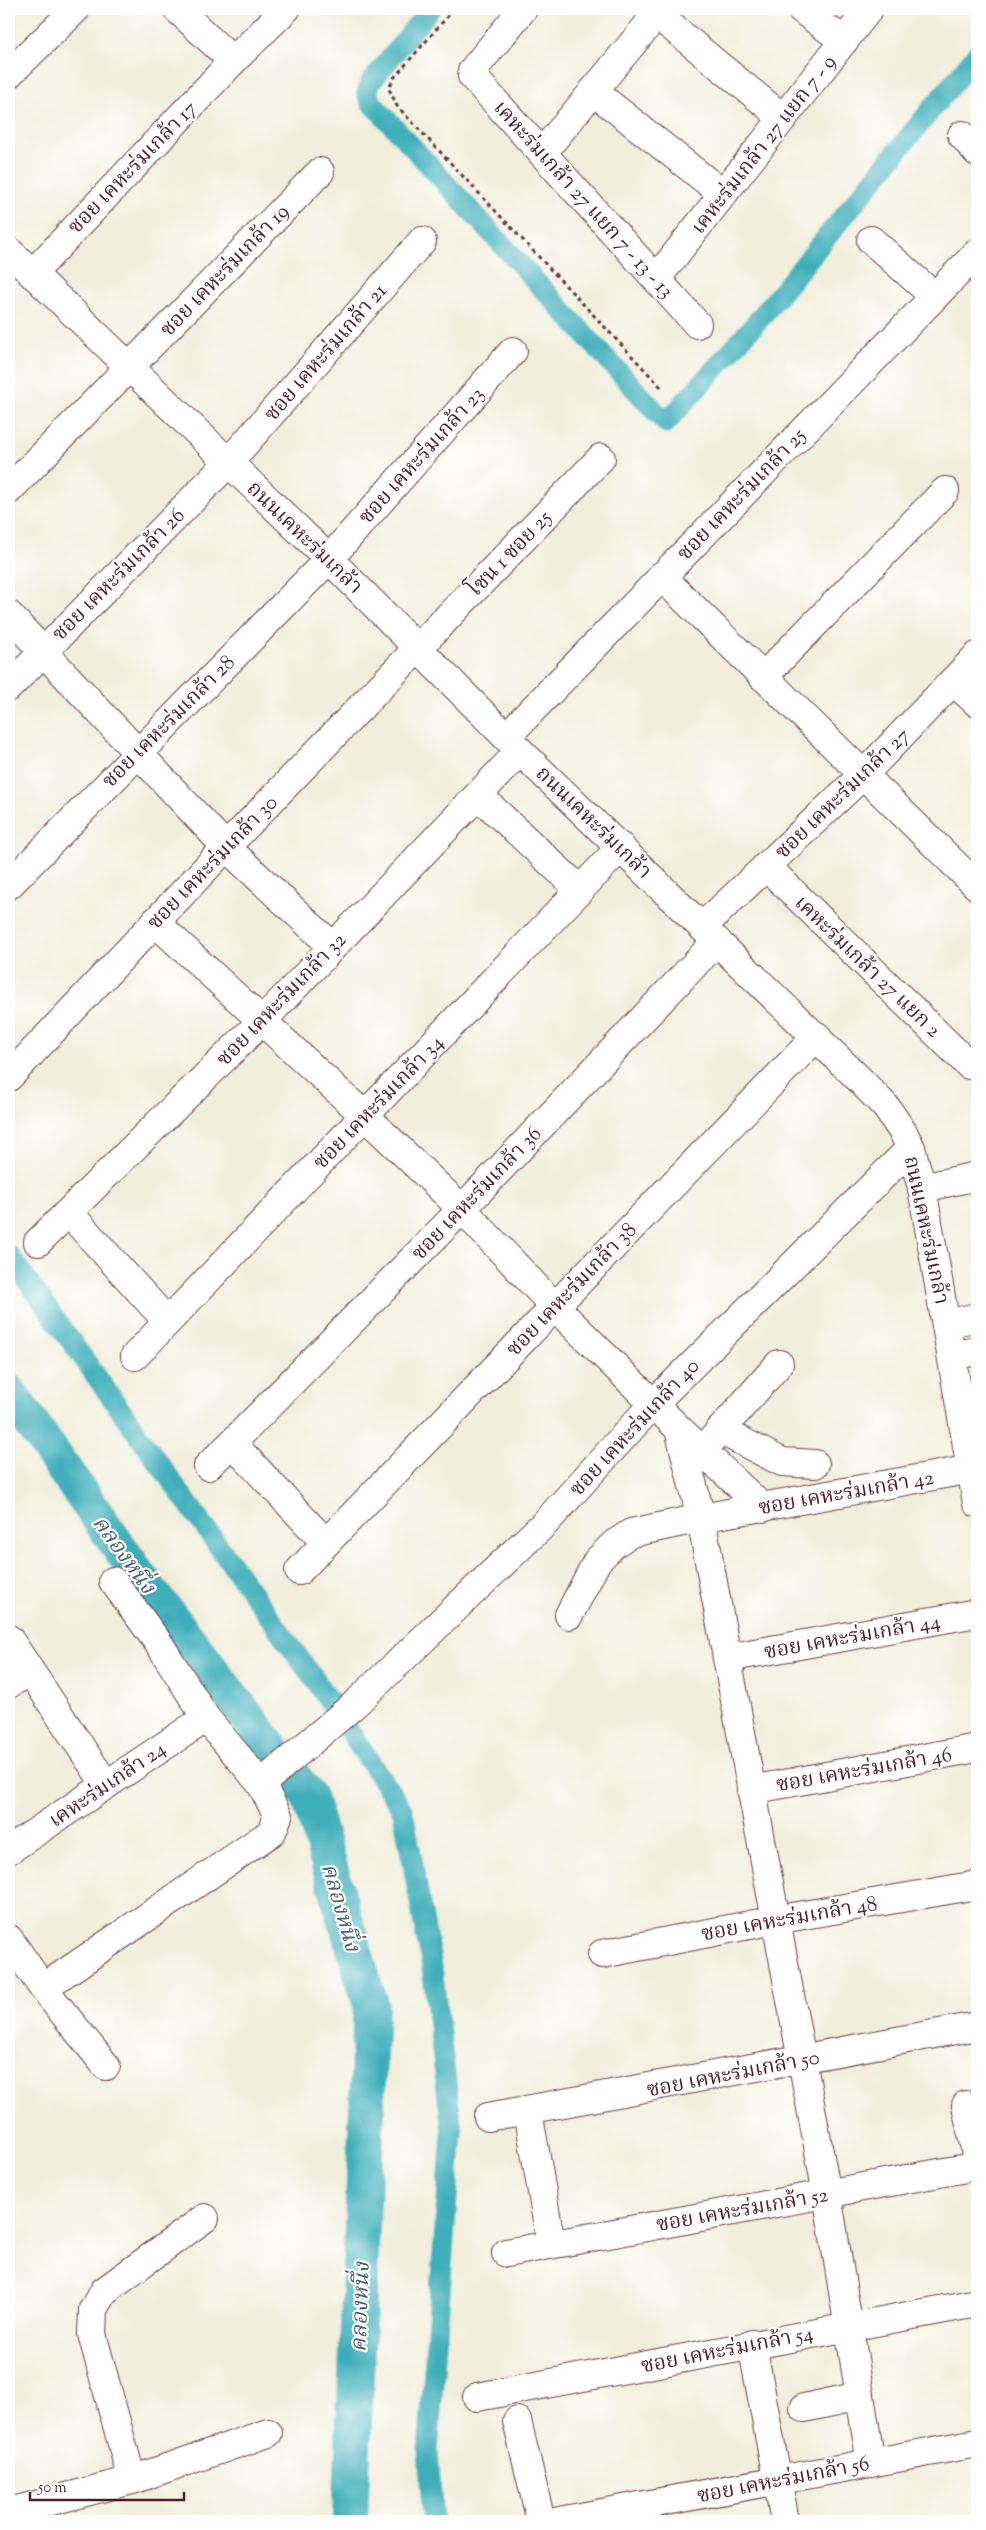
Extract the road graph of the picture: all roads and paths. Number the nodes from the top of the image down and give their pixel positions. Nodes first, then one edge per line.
1 (76, 9) edge
2 (177, 9) edge
3 (286, 9) edge
4 (454, 9) edge
5 (523, 9) edge
6 (801, 9) edge
7 (869, 9) edge
8 (658, 11) edge
9 (844, 41) junction
10 (233, 61) junction
11 (9, 74) edge
12 (593, 91) junction
13 (783, 118) junction
14 (543, 152) junction
15 (320, 172) dead end
16 (723, 194) junction
17 (871, 240) dead end
18 (422, 241) dead end
19 (9, 251) edge
20 (977, 253) edge
21 (32, 274) junction
22 (657, 278) junction
23 (934, 296) junction
24 (697, 324) dead end
25 (513, 351) dead end
26 (129, 367) junction
27 (661, 387) dead end
28 (601, 458) dead end
29 (228, 463) junction
30 (9, 490) edge
31 (945, 491) dead end
32 (329, 559) junction
33 (661, 576) junction
34 (9, 615) edge
35 (417, 648) junction
36 (43, 651) junction
37 (977, 656) edge
38 (763, 677) junction
39 (953, 681) junction
40 (9, 687) edge
41 (977, 703) edge
42 (513, 744) junction
43 (137, 752) junction
44 (863, 775) junction
45 (478, 795) junction
46 (226, 847) junction
47 (621, 847) junction
48 (766, 866) junction
49 (9, 885) edge
50 (977, 886) edge
51 (580, 890) junction
52 (156, 922) junction
53 (710, 933) junction
54 (332, 946) junction
55 (263, 1020) junction
56 (817, 1036) junction
57 (969, 1065) dead end
58 (9, 1077) edge
59 (365, 1116) junction
60 (911, 1148) junction
61 (977, 1176) edge
62 (922, 1188) junction
63 (462, 1210) junction
64 (69, 1213) junction
65 (38, 1242) dead end
66 (554, 1306) junction
67 (977, 1317) edge
68 (168, 1321) junction
69 (947, 1324) junction
70 (965, 1354) edge
71 (135, 1356) dead end
72 (779, 1364) dead end
73 (654, 1403) junction
74 (679, 1429) junction
75 (720, 1430) junction
76 (232, 1443) junction
77 (702, 1451) junction
78 (815, 1464) dead end
79 (208, 1466) dead end
80 (972, 1469) junction
81 (977, 1502) edge
82 (763, 1508) junction
83 (711, 1516) junction
84 (325, 1542) junction
85 (299, 1571) dead end
86 (113, 1581) dead end
87 (977, 1613) edge
88 (569, 1615) dead end
89 (9, 1639) edge
90 (727, 1658) junction
91 (20, 1678) edge
92 (206, 1718) junction
93 (977, 1748) edge
94 (262, 1783) junction
95 (106, 1785) junction
96 (751, 1790) junction
97 (9, 1850) edge
98 (977, 1885) edge
99 (775, 1920) junction
100 (9, 1939) edge
101 (602, 1954) dead end
102 (43, 1988) junction
103 (977, 2026) edge
104 (802, 2060) junction
105 (106, 2066) dead end
106 (966, 2105) dead end
107 (528, 2111) junction
108 (488, 2117) dead end
109 (977, 2160) edge
110 (977, 2166) edge
111 (827, 2194) junction
112 (205, 2218) dead end
113 (551, 2244) junction
114 (506, 2253) dead end
115 (977, 2303) edge
116 (849, 2326) junction
117 (752, 2344) junction
118 (860, 2396) junction
119 (477, 2397) dead end
120 (804, 2408) dead end
121 (517, 2421) dead end
122 (268, 2433) dead end
123 (977, 2443) edge
124 (870, 2463) junction
125 (132, 2480) junction
126 (778, 2480) junction
127 (9, 2512) edge
128 (541, 2521) edge
129 (559, 2521) edge
130 (785, 2521) edge

1 - 11 street
2 - 10 street
3 - 10 street, ซอย เคหะร่มเกล้า 17
4 - 27 path
5 - 14 street, เคหะร่มเกล้า 27 แยก 7 - 13 - 13
6 - 9 street
7 - 9 street, เคหะร่มเกล้า 27 แยก 7 - 9
8 - 12 street
8 - 13 street
9 - 13 street, เคหะร่มเกล้า 27 แยก 7 - 9
10 - 21 street, ซอย เคหะร่มเกล้า 17
12 - 14 street
12 - 16 street
13 - 16 street, เคหะร่มเกล้า 27 แยก 7 - 9
14 - 22 street, เคหะร่มเกล้า 27 แยก 7 - 13 - 13
15 - 26 street, ซอย เคหะร่มเกล้า 19
16 - 22 street, เคหะร่มเกล้า 27 แยก 7 - 9
17 - 23 street
18 - 29 street, ซอย เคหะร่มเกล้า 21
19 - 21 street, ถนนเคหะร่มเกล้า
20 - 23 street, ซอย เคหะร่มเกล้า 25
21 - 26 street, ถนนเคหะร่มเกล้า
22 - 24 street, เคหะร่มเกล้า 27 แยก 7 - 13 - 13
23 - 33 street, ซอย เคหะร่มเกล้า 25
25 - 32 street, ซอย เคหะร่มเกล้า 23
26 - 29 street, ถนนเคหะร่มเกล้า
26 - 30 street, ซอย เคหะร่มเกล้า 19
28 - 35 street, โซน 1 ซอย 25
29 - 32 street, ถนนเคหะร่มเกล้า
29 - 36 street, ซอย เคหะร่มเกล้า 26
31 - 38 street
32 - 35 street, ถนนเคหะร่มเกล้า
32 - 43 street, ซอย เคหะร่มเกล้า 28
33 - 38 street
33 - 42 street, ซอย เคหะร่มเกล้า 25
34 - 36 street
35 - 42 street, ถนนเคหะร่มเกล้า
35 - 46 street, ซอย เคหะร่มเกล้า 30
36 - 40 street, ซอย เคหะร่มเกล้า 26
36 - 43 street
37 - 39 street, ซอย เคหะร่มเกล้า 27
38 - 44 street
39 - 41 street
39 - 44 street, ซอย เคหะร่มเกล้า 27
42 - 45 street, ซอย เคหะร่มเกล้า 32
42 - 47 street, ถนนเคหะร่มเกล้า
43 - 46 street
43 - 49 street, ซอย เคหะร่มเกล้า 28
44 - 48 street, ซอย เคหะร่มเกล้า 27
44 - 50 street
45 - 51 street
45 - 54 street, ซอย เคหะร่มเกล้า 32
46 - 52 street, ซอย เคหะร่มเกล้า 30
46 - 54 street
47 - 51 street, ซอย เคหะร่มเกล้า 34
47 - 53 street, ถนนเคหะร่มเกล้า
48 - 53 street, ซอย เคหะร่มเกล้า 27
48 - 57 street, เคหะร่มเกล้า 27 แยก 2
51 - 59 street, ซอย เคหะร่มเกล้า 34
52 - 55 street
52 - 58 street, ซอย เคหะร่มเกล้า 30
53 - 56 street, ถนนเคหะร่มเกล้า
53 - 63 street, ซอย เคหะร่มเกล้า 36
54 - 55 street, ซอย เคหะร่มเกล้า 32
55 - 59 street
55 - 64 street, ซอย เคหะร่มเกล้า 32
56 - 60 street, ถนนเคหะร่มเกล้า
56 - 66 street, ซอย เคหะร่มเกล้า 38
59 - 63 street
59 - 68 street, ซอย เคหะร่มเกล้า 34
60 - 62 street, ถนนเคหะร่มเกล้า
60 - 73 street, ซอย เคหะร่มเกล้า 40
61 - 62 street
62 - 69 street, ถนนเคหะร่มเกล้า
63 - 66 street
63 - 76 street, ซอย เคหะร่มเกล้า 36
64 - 65 street, ซอย เคหะร่มเกล้า 32
64 - 68 street
66 - 73 street
66 - 84 street, ซอย เคหะร่มเกล้า 38
67 - 69 street
68 - 71 street, ซอย เคหะร่มเกล้า 34
69 - 70 street, ถนนเคหะร่มเกล้า
70 - 80 street, ถนนเคหะร่มเกล้า
72 - 75 street
73 - 74 street
73 - 94 street, ซอย เคหะร่มเกล้า 40
74 - 77 street
74 - 83 street
75 - 77 street
75 - 78 street
76 - 79 street, ซอย เคหะร่มเกล้า 36
76 - 84 street
77 - 82 street
80 - 81 street, ถนนเคหะร่มเกล้า
80 - 82 street, ซอย เคหะร่มเกล้า 42
82 - 83 street, ซอย เคหะร่มเกล้า 42
83 - 88 street, ซอย เคหะร่มเกล้า 42
83 - 90 street
84 - 85 street, ซอย เคหะร่มเกล้า 38
86 - 92 street
87 - 90 street, ซอย เคหะร่มเกล้า 44
89 - 91 street
90 - 96 street
91 - 95 street
92 - 94 street
92 - 95 street, เคหะร่มเกล้า 24
93 - 96 street, ซอย เคหะร่มเกล้า 46
94 - 102 street
95 - 97 street, เคหะร่มเกล้า 24
96 - 99 street
98 - 99 street, ซอย เคหะร่มเกล้า 48
99 - 101 street, ซอย เคหะร่มเกล้า 48
99 - 104 street
100 - 102 street
102 - 105 street
103 - 104 street, ซอย เคหะร่มเกล้า 50
104 - 107 street, ซอย เคหะร่มเกล้า 50
104 - 111 street
106 - 109 street
107 - 108 street, ซอย เคหะร่มเกล้า 50
107 - 113 street
110 - 111 street, ซอย เคหะร่มเกล้า 52
111 - 113 street, ซอย เคหะร่มเกล้า 52
111 - 116 street
112 - 125 street
113 - 114 street, ซอย เคหะร่มเกล้า 52
115 - 116 street, ซอย เคหะร่มเกล้า 54
116 - 117 street, ซอย เคหะร่มเกล้า 54
116 - 118 street
117 - 119 street, ซอย เคหะร่มเกล้า 54
117 - 126 street
118 - 120 street
118 - 124 street
121 - 128 street
122 - 125 street
123 - 124 street, ซอย เคหะร่มเกล้า 56
124 - 126 street, ซอย เคหะร่มเกล้า 56
125 - 127 street
126 - 129 street, ซอย เคหะร่มเกล้า 56
126 - 130 street

